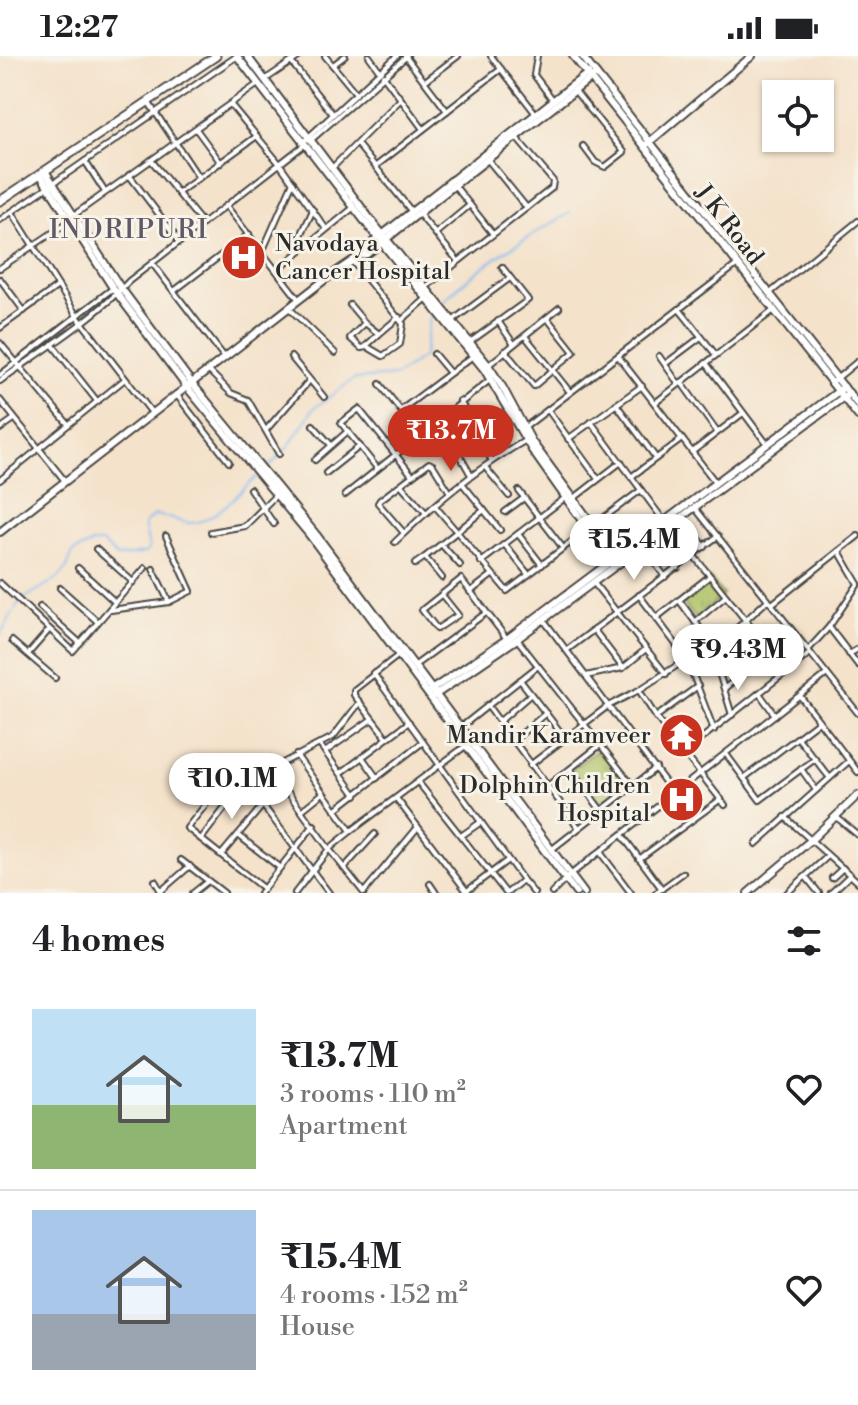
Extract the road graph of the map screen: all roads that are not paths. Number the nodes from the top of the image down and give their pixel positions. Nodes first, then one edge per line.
1 (210, 56) edge
2 (216, 56) edge
3 (237, 56) edge
4 (247, 56) edge
5 (300, 56) edge
6 (325, 56) edge
7 (345, 56) edge
8 (369, 56) edge
9 (397, 56) edge
10 (406, 56) edge
11 (458, 56) edge
12 (491, 56) edge
13 (537, 56) edge
14 (573, 56) edge
15 (582, 56) edge
16 (752, 56) edge
17 (291, 62) junction
18 (333, 65) junction
19 (501, 69) junction
20 (379, 70) junction
21 (591, 74) junction
22 (383, 75) junction
23 (425, 81) junction
24 (261, 82) junction
25 (575, 91) junction
26 (355, 92) junction
27 (401, 99) junction
28 (553, 100) junction
29 (147, 101) junction
30 (231, 105) junction
31 (447, 111) junction
32 (155, 113) junction
33 (332, 113) junction
34 (536, 114) junction
35 (195, 129) junction
36 (423, 129) junction
37 (514, 135) junction
38 (257, 136) junction
39 (305, 141) junction
40 (175, 143) junction
41 (357, 144) junction
42 (647, 144) junction
43 (583, 146) dead end
44 (485, 157) junction
45 (151, 160) junction
46 (85, 161) junction
47 (221, 163) junction
48 (279, 163) junction
49 (376, 166) junction
50 (329, 170) junction
51 (43, 173) junction
52 (129, 175) junction
53 (199, 178) junction
54 (293, 182) junction
55 (452, 183) junction
56 (50, 184) junction
57 (105, 193) junction
58 (178, 193) junction
59 (0, 200) edge
60 (470, 205) junction
61 (357, 206) junction
62 (227, 207) junction
63 (527, 208) junction
64 (313, 210) junction
65 (415, 211) junction
66 (12, 212) junction
67 (72, 218) junction
68 (0, 220) edge
69 (858, 221) edge
70 (203, 224) junction
71 (326, 229) junction
72 (436, 233) junction
73 (249, 234) junction
74 (493, 234) junction
75 (382, 239) junction
76 (180, 242) junction
77 (33, 245) junction
78 (263, 251) junction
79 (298, 253) junction
80 (458, 261) junction
81 (353, 262) junction
82 (152, 263) junction
83 (738, 264) junction
84 (502, 267) dead end
85 (0, 268) edge
86 (277, 270) junction
87 (510, 278) junction
88 (0, 279) edge
89 (58, 286) junction
90 (117, 289) junction
91 (423, 290) junction
92 (174, 291) junction
93 (767, 295) junction
94 (299, 300) junction
95 (431, 301) junction
96 (350, 305) dead end
97 (289, 308) junction
98 (559, 308) dead end
99 (679, 309) junction
100 (774, 310) junction
101 (24, 311) junction
102 (77, 316) junction
103 (400, 318) junction
104 (447, 318) junction
105 (547, 318) junction
106 (498, 321) junction
107 (81, 322) junction
108 (365, 323) junction
109 (0, 328) edge
110 (379, 334) junction
111 (525, 336) junction
112 (701, 337) junction
113 (470, 342) junction
114 (0, 343) edge
115 (513, 343) junction
116 (52, 344) junction
117 (367, 347) junction
118 (505, 351) junction
119 (335, 353) dead end
120 (434, 354) dead end
121 (476, 354) junction
122 (716, 355) junction
123 (618, 356) junction
124 (659, 356) dead end
125 (291, 357) dead end
126 (225, 358) junction
127 (858, 361) edge
128 (706, 363) junction
129 (665, 364) junction
130 (18, 365) junction
131 (486, 367) junction
132 (208, 370) junction
133 (553, 370) junction
134 (450, 373) junction
135 (0, 378) edge
136 (125, 379) junction
137 (491, 379) junction
138 (309, 381) junction
139 (835, 381) junction
140 (680, 383) junction
141 (189, 384) junction
142 (380, 384) dead end
143 (642, 386) junction
144 (570, 392) junction
145 (844, 392) junction
146 (176, 394) junction
147 (324, 397) dead end
148 (0, 400) edge
149 (97, 401) junction
150 (460, 401) junction
151 (655, 403) junction
152 (616, 404) junction
153 (858, 405) edge
154 (284, 410) junction
155 (401, 410) junction
156 (548, 410) junction
157 (152, 413) junction
158 (743, 413) junction
159 (293, 416) dead end
160 (858, 416) edge
161 (438, 418) junction
162 (14, 419) junction
163 (591, 422) junction
164 (68, 424) junction
165 (313, 425) dead end
166 (522, 428) junction
167 (0, 429) edge
168 (266, 430) junction
169 (348, 431) junction
170 (718, 433) junction
171 (419, 434) junction
172 (528, 439) junction
173 (568, 439) junction
174 (682, 439) junction
175 (767, 444) junction
176 (331, 445) junction
177 (360, 446) junction
178 (38, 449) junction
179 (692, 452) junction
180 (279, 454) dead end
181 (396, 454) junction
182 (656, 458) junction
183 (315, 460) dead end
184 (492, 461) junction
185 (229, 462) dead end
186 (621, 462) junction
187 (485, 467) junction
188 (377, 468) junction
189 (326, 473) dead end
190 (412, 475) junction
191 (471, 475) junction
192 (631, 477) junction
193 (265, 479) junction
194 (598, 479) junction
195 (0, 480) edge
196 (65, 481) junction
197 (462, 483) junction
198 (716, 483) junction
199 (400, 485) junction
200 (250, 489) dead end
201 (641, 490) junction
202 (449, 491) junction
203 (519, 491) dead end
204 (345, 495) dead end
205 (275, 496) junction
206 (509, 496) dead end
207 (524, 498) junction
208 (565, 498) junction
209 (573, 499) junction
210 (693, 505) junction
211 (435, 506) junction
212 (263, 508) junction
213 (484, 510) junction
214 (505, 512) dead end
215 (426, 513) junction
216 (539, 517) junction
217 (681, 517) junction
218 (664, 521) junction
219 (274, 524) dead end
220 (688, 525) junction
221 (590, 528) junction
222 (500, 530) dead end
223 (0, 532) edge
224 (211, 532) dead end
225 (456, 532) junction
226 (404, 533) junction
227 (518, 534) junction
228 (695, 534) junction
229 (674, 535) junction
230 (166, 536) dead end
231 (718, 536) junction
232 (858, 536) edge
233 (653, 537) junction
234 (395, 542) dead end
235 (441, 544) junction
236 (682, 544) junction
237 (505, 545) junction
238 (642, 545) junction
239 (659, 545) junction
240 (705, 547) junction
241 (563, 548) junction
242 (96, 549) dead end
243 (839, 551) junction
244 (667, 555) junction
245 (694, 556) junction
246 (425, 557) junction
247 (615, 561) junction
248 (481, 562) junction
249 (415, 564) dead end
250 (460, 565) dead end
251 (542, 565) junction
252 (78, 568) dead end
253 (145, 568) dead end
254 (678, 568) junction
255 (153, 569) dead end
256 (492, 575) junction
257 (529, 575) junction
258 (710, 576) junction
259 (665, 577) junction
260 (442, 578) dead end
261 (133, 582) junction
262 (593, 582) junction
263 (0, 583) edge
264 (858, 584) edge
265 (60, 588) dead end
266 (470, 592) junction
267 (442, 595) junction
268 (639, 595) junction
269 (726, 596) junction
270 (679, 600) junction
271 (768, 600) junction
272 (115, 602) junction
273 (169, 602) junction
274 (772, 604) junction
275 (40, 607) dead end
276 (111, 610) junction
277 (616, 612) junction
278 (486, 613) junction
279 (541, 617) junction
280 (656, 618) junction
281 (746, 620) junction
282 (98, 622) junction
283 (695, 622) junction
284 (829, 627) junction
285 (49, 630) junction
286 (594, 630) junction
287 (705, 635) dead end
288 (512, 637) junction
289 (12, 641) dead end
290 (80, 643) junction
291 (646, 649) junction
292 (858, 649) edge
293 (567, 650) junction
294 (712, 650) junction
295 (402, 652) junction
296 (769, 652) junction
297 (809, 652) junction
298 (28, 654) junction
299 (849, 654) junction
300 (688, 662) junction
301 (858, 665) edge
302 (414, 666) junction
303 (538, 666) junction
304 (623, 668) junction
305 (786, 671) junction
306 (373, 673) junction
307 (666, 674) junction
308 (827, 674) junction
309 (586, 676) junction
310 (55, 678) dead end
311 (520, 680) junction
312 (698, 686) junction
313 (724, 689) junction
314 (639, 690) junction
315 (432, 693) junction
316 (759, 693) junction
317 (531, 694) junction
318 (800, 696) junction
319 (360, 702) junction
320 (487, 705) junction
321 (608, 706) junction
322 (546, 713) junction
323 (858, 713) edge
324 (732, 715) junction
325 (775, 715) junction
326 (656, 717) junction
327 (372, 719) junction
328 (819, 721) junction
329 (409, 722) junction
330 (499, 722) junction
331 (583, 724) junction
332 (461, 727) junction
333 (714, 730) junction
334 (387, 738) junction
335 (565, 738) junction
336 (798, 738) junction
337 (513, 741) junction
338 (423, 742) junction
339 (471, 742) junction
340 (320, 745) junction
341 (600, 745) junction
342 (325, 752) junction
343 (683, 753) junction
344 (725, 753) junction
345 (296, 755) junction
346 (362, 757) junction
347 (815, 759) junction
348 (849, 761) junction
349 (440, 765) junction
350 (530, 765) junction
351 (656, 768) junction
352 (271, 769) junction
353 (570, 769) junction
354 (801, 769) junction
355 (858, 772) edge
356 (341, 773) junction
357 (700, 773) junction
358 (377, 778) junction
359 (744, 778) junction
360 (830, 778) junction
361 (418, 781) junction
362 (246, 782) junction
363 (632, 785) junction
364 (547, 786) junction
365 (816, 790) junction
366 (237, 793) junction
367 (323, 793) junction
368 (674, 794) junction
369 (356, 795) junction
370 (858, 795) edge
371 (396, 798) junction
372 (721, 799) junction
373 (263, 805) junction
374 (725, 805) dead end
375 (302, 810) junction
376 (335, 810) junction
377 (601, 810) junction
378 (835, 816) junction
379 (785, 817) junction
380 (481, 822) junction
381 (314, 825) junction
382 (418, 827) junction
383 (579, 828) junction
384 (351, 831) junction
385 (375, 834) dead end
386 (238, 835) junction
387 (622, 835) junction
388 (858, 835) edge
389 (461, 836) junction
390 (201, 839) junction
391 (811, 840) junction
392 (756, 844) dead end
393 (295, 848) junction
394 (329, 849) junction
395 (551, 850) junction
396 (600, 852) junction
397 (221, 855) junction
398 (828, 856) junction
399 (639, 859) junction
400 (181, 860) dead end
401 (508, 860) junction
402 (190, 866) junction
403 (279, 867) junction
404 (344, 868) junction
405 (843, 868) junction
406 (312, 871) junction
407 (683, 873) dead end
408 (491, 874) junction
409 (850, 875) junction
410 (568, 877) junction
411 (806, 877) junction
412 (832, 878) dead end
413 (523, 880) junction
414 (155, 881) dead end
415 (208, 881) junction
416 (858, 882) edge
417 (430, 884) dead end
418 (662, 889) junction
419 (262, 891) edge
420 (162, 892) edge
421 (434, 892) edge
422 (468, 892) edge
423 (193, 893) edge
424 (224, 893) edge
425 (295, 893) edge
426 (329, 893) edge
427 (364, 893) edge
428 (506, 893) edge
429 (534, 893) edge
430 (552, 893) edge
431 (576, 893) edge
432 (584, 893) edge
433 (631, 893) edge
434 (656, 893) edge
435 (748, 893) edge
436 (787, 893) edge
437 (819, 893) edge
438 (831, 893) edge

1 - 59 main road
2 - 29 main road
3 - 24 street
3 - 32 street
4 - 24 street
5 - 17 street
6 - 18 street
7 - 18 street
8 - 20 street
9 - 20 street
10 - 22 street
10 - 23 street
11 - 23 street
12 - 19 street
13 - 28 street
14 - 21 street, J K Road
15 - 21 street, J K Road
16 - 42 street
17 - 24 street
17 - 33 street
18 - 26 street
19 - 31 street
19 - 34 street
20 - 26 street
21 - 25 street
21 - 28 street
21 - 42 street, J K Road
22 - 27 street
22 - 39 street
23 - 31 street
24 - 30 street
24 - 39 street
25 - 37 street
25 - 43 street
26 - 33 street
27 - 36 street
27 - 41 street
28 - 34 street
29 - 32 street
29 - 51 main road
30 - 35 street
30 - 38 street
31 - 36 street
32 - 40 street
32 - 46 street
33 - 39 street
34 - 37 street
35 - 40 street
35 - 47 street
36 - 49 street
37 - 44 street
37 - 63 street
38 - 47 street
38 - 48 street
39 - 48 street
39 - 50 street
40 - 45 street
40 - 53 street
41 - 49 street
41 - 50 street
42 - 83 street, J K Road
42 - 93 street, J K Road
44 - 55 street
44 - 63 street
45 - 52 street
45 - 58 street
46 - 56 street
46 - 57 street
47 - 53 street
48 - 54 street
48 - 62 street
49 - 65 street
50 - 61 street
51 - 56 street
51 - 59 main road
52 - 57 street
52 - 76 street
53 - 58 street
54 - 64 street
54 - 78 street
55 - 60 street
55 - 65 street
56 - 66 street
56 - 67 street
57 - 67 street
58 - 70 street
60 - 72 street
60 - 74 street
61 - 71 street
61 - 75 street
62 - 70 street
62 - 73 street
63 - 74 street
64 - 71 street
64 - 79 street
65 - 72 street
65 - 75 street
66 - 68 street
66 - 77 street
67 - 77 street
67 - 90 street
69 - 93 street
70 - 76 street
71 - 79 street
72 - 80 street
73 - 78 street
73 - 92 street
74 - 80 street
75 - 81 street
75 - 91 street
76 - 82 street
77 - 85 street
77 - 89 street
78 - 86 street
79 - 86 street
80 - 91 street
81 - 94 street
81 - 103 street
82 - 90 street
82 - 92 street
83 - 93 street, J K Road
83 - 99 street
84 - 87 street
86 - 94 street
87 - 104 street
87 - 106 street
88 - 101 street
89 - 101 street
89 - 102 street
90 - 102 street
90 - 107 street
90 - 141 street
91 - 95 street
92 - 126 street
93 - 100 street, J K Road
93 - 139 street, J K Road
94 - 97 street
95 - 103 street
95 - 104 street
96 - 108 street
97 - 119 street
97 - 126 street
98 - 105 street
99 - 112 street
99 - 123 street
100 - 122 street
100 - 139 street, J K Road
101 - 109 street
102 - 107 street
102 - 130 street
103 - 110 street
103 - 117 street
104 - 113 street
104 - 121 street
105 - 111 street
105 - 133 street
106 - 113 street
106 - 115 street
107 - 116 street
107 - 136 street
108 - 110 street
108 - 117 street
110 - 117 street
111 - 115 street
111 - 133 street
112 - 122 street
112 - 129 street
113 - 121 street
114 - 130 street
115 - 118 street
116 - 130 street
116 - 149 street
118 - 131 street
118 - 133 street
120 - 134 street
121 - 131 street
121 - 134 street
122 - 128 street
123 - 143 street
123 - 144 street
124 - 129 street
125 - 138 street
126 - 132 street
127 - 139 street
128 - 140 street
128 - 158 street
129 - 140 street
130 - 135 street
130 - 164 street
131 - 137 street
131 - 166 street
132 - 141 street
132 - 168 street
133 - 144 street
134 - 155 street
136 - 149 street
136 - 157 street
137 - 150 street
137 - 166 street
138 - 147 street
138 - 154 street
139 - 145 street, J K Road
140 - 151 street
140 - 170 street
141 - 146 street
141 - 193 street
142 - 155 street
143 - 151 street
143 - 152 street
144 - 156 street
145 - 153 street, J K Road
145 - 160 street, J K Road
145 - 175 street
145 - 210 street
146 - 157 street
146 - 185 street
148 - 162 street
149 - 164 street
150 - 161 street
150 - 184 street
151 - 174 street
152 - 163 street
152 - 182 street
154 - 159 street
154 - 168 street
155 - 171 street
156 - 166 street
156 - 173 street
157 - 196 street
158 - 170 street
158 - 175 street
161 - 171 street
161 - 191 street
162 - 167 street
162 - 178 street
163 - 173 street
163 - 186 street
164 - 178 street
165 - 176 street
166 - 172 street
168 - 180 street
169 - 176 street
169 - 177 street
169 - 181 street
170 - 179 street
171 - 181 street
172 - 184 street
172 - 208 street
172 - 209 street
173 - 194 street
174 - 179 street
174 - 182 street
175 - 198 street
176 - 183 street
177 - 188 street
177 - 189 street
178 - 195 street
178 - 196 street
179 - 198 street
181 - 188 street
181 - 190 street
182 - 192 street
184 - 187 street
186 - 192 street
186 - 194 street
187 - 191 street
187 - 206 street
188 - 204 street
190 - 199 street
190 - 202 street
191 - 197 street
192 - 201 street
193 - 205 street
193 - 295 street
194 - 209 street
196 - 223 street
197 - 202 street
197 - 213 street
198 - 210 street
199 - 215 street
199 - 226 street
200 - 212 street
201 - 218 street
201 - 221 street
202 - 211 street
203 - 207 street
205 - 212 street
205 - 295 street
207 - 214 street
207 - 216 street
208 - 216 street
208 - 221 street
209 - 221 street
210 - 217 street
210 - 218 street
210 - 231 street
211 - 215 street
211 - 225 street
212 - 219 street
212 - 224 street
213 - 222 street
213 - 225 street
215 - 226 street
216 - 227 street
216 - 241 street
217 - 220 street
217 - 233 street
218 - 247 street
220 - 228 street
220 - 229 street
221 - 241 street
221 - 247 street
225 - 235 street
225 - 248 street
226 - 234 street
227 - 237 street
227 - 251 street
228 - 236 street
228 - 240 street
229 - 236 street
229 - 239 street
230 - 273 street
231 - 240 street
231 - 271 street
232 - 243 street
233 - 238 street
233 - 239 street
235 - 246 street
235 - 250 street
236 - 244 street
237 - 248 street
237 - 257 street
238 - 247 street
238 - 259 street
239 - 244 street
240 - 245 street
241 - 251 street
242 - 261 street
243 - 264 street
243 - 274 street
244 - 254 street
245 - 254 street
245 - 258 street
246 - 249 street
246 - 260 street
247 - 262 street
247 - 279 street
248 - 256 street
251 - 257 street
252 - 272 street
253 - 261 street
254 - 259 street
255 - 273 street
256 - 257 street
256 - 266 street
258 - 269 street
258 - 270 street
259 - 268 street
261 - 272 street
262 - 277 street
262 - 279 street
263 - 285 street
264 - 284 street
265 - 282 street
266 - 267 street
266 - 278 street
267 - 267 street
268 - 277 street
268 - 280 street
269 - 281 street
269 - 283 street
270 - 280 street
270 - 283 street
271 - 274 street
271 - 281 street
272 - 276 street
273 - 276 street
274 - 297 street
275 - 290 street
276 - 282 street
277 - 286 street
277 - 291 street
278 - 288 street
278 - 302 street
279 - 288 street
279 - 293 street
280 - 300 street
281 - 294 street
281 - 296 street
282 - 290 street
283 - 287 street
284 - 297 street
284 - 299 street
285 - 290 street
285 - 298 street
286 - 293 street
286 - 304 street
288 - 303 street
288 - 315 street
289 - 298 street
291 - 304 street
291 - 307 street
292 - 299 street
293 - 309 street
294 - 300 street
294 - 313 street
295 - 302 street
295 - 306 street
295 - 315 street
296 - 305 street
296 - 313 street
297 - 305 street
297 - 308 street
298 - 310 street
299 - 301 street
300 - 307 street
300 - 312 street
302 - 315 street
303 - 311 street
303 - 331 street
304 - 309 street
305 - 316 street
306 - 319 street
306 - 329 street
307 - 314 street
308 - 318 street
308 - 323 street
309 - 321 street
311 - 317 street
311 - 320 street
312 - 326 street
312 - 333 street
313 - 324 street
314 - 321 street
314 - 326 street
315 - 332 street
315 - 339 street
316 - 324 street
316 - 325 street
317 - 322 street
317 - 330 street
318 - 325 street
318 - 328 street
319 - 327 street
319 - 340 street
320 - 330 street
320 - 332 street
321 - 331 street
321 - 351 street
322 - 335 street
322 - 337 street
324 - 333 street
325 - 344 street
326 - 343 street
327 - 334 street
327 - 342 street
328 - 336 street
328 - 348 street
329 - 334 street
329 - 338 street
330 - 337 street
331 - 335 street
331 - 341 street
332 - 339 street
333 - 343 street
334 - 346 street
335 - 350 street
336 - 347 street
336 - 359 street
337 - 350 street
338 - 349 street
338 - 358 street
339 - 349 street
339 - 395 street
339 - 410 street
340 - 342 street
340 - 345 street
341 - 353 street
341 - 363 street
342 - 356 street
343 - 357 street
344 - 357 street
344 - 359 street
345 - 352 street
345 - 367 street
346 - 356 street
346 - 358 street
347 - 354 street
347 - 360 street
348 - 355 street
348 - 360 street
349 - 361 street
349 - 380 street
350 - 364 street
351 - 363 street
351 - 368 street
352 - 362 street
352 - 375 street
353 - 364 street
353 - 377 street
354 - 359 street
354 - 365 street
356 - 369 street
357 - 368 street
357 - 372 street
358 - 369 street
360 - 365 street
361 - 371 street
361 - 389 street
362 - 366 street
362 - 373 street
363 - 377 street
364 - 383 street
365 - 379 street
366 - 390 street
366 - 390 street
367 - 375 street
367 - 376 street
368 - 387 street
369 - 376 street
370 - 378 street
371 - 382 street
371 - 384 street
372 - 374 street
372 - 399 street
373 - 386 street
373 - 393 street
375 - 381 street
376 - 384 street
377 - 383 street
378 - 388 street
378 - 391 street
379 - 391 street
379 - 392 street
380 - 389 street
380 - 401 street
381 - 393 street
381 - 394 street
382 - 422 street
382 - 427 street
383 - 395 street
384 - 394 street
385 - 404 street
386 - 397 street
386 - 403 street
387 - 396 street
387 - 399 street
389 - 408 street
390 - 397 street
391 - 398 street
391 - 435 street
393 - 403 street
393 - 406 street
394 - 404 street
394 - 406 street
395 - 410 street
396 - 410 street
396 - 433 street
397 - 419 street
398 - 405 street
398 - 411 street
399 - 418 street
400 - 402 street
401 - 408 street
401 - 413 street
402 - 415 street
402 - 420 street
403 - 419 street
404 - 427 street
405 - 409 street
405 - 412 street
406 - 425 street
406 - 426 street
407 - 418 street
408 - 422 street
408 - 428 street
409 - 416 street
409 - 438 street
410 - 430 street
410 - 431 street
410 - 432 street
411 - 436 street
411 - 437 street
413 - 428 street
413 - 429 street
414 - 420 street
415 - 423 street
415 - 424 street
417 - 421 street
418 - 434 street

